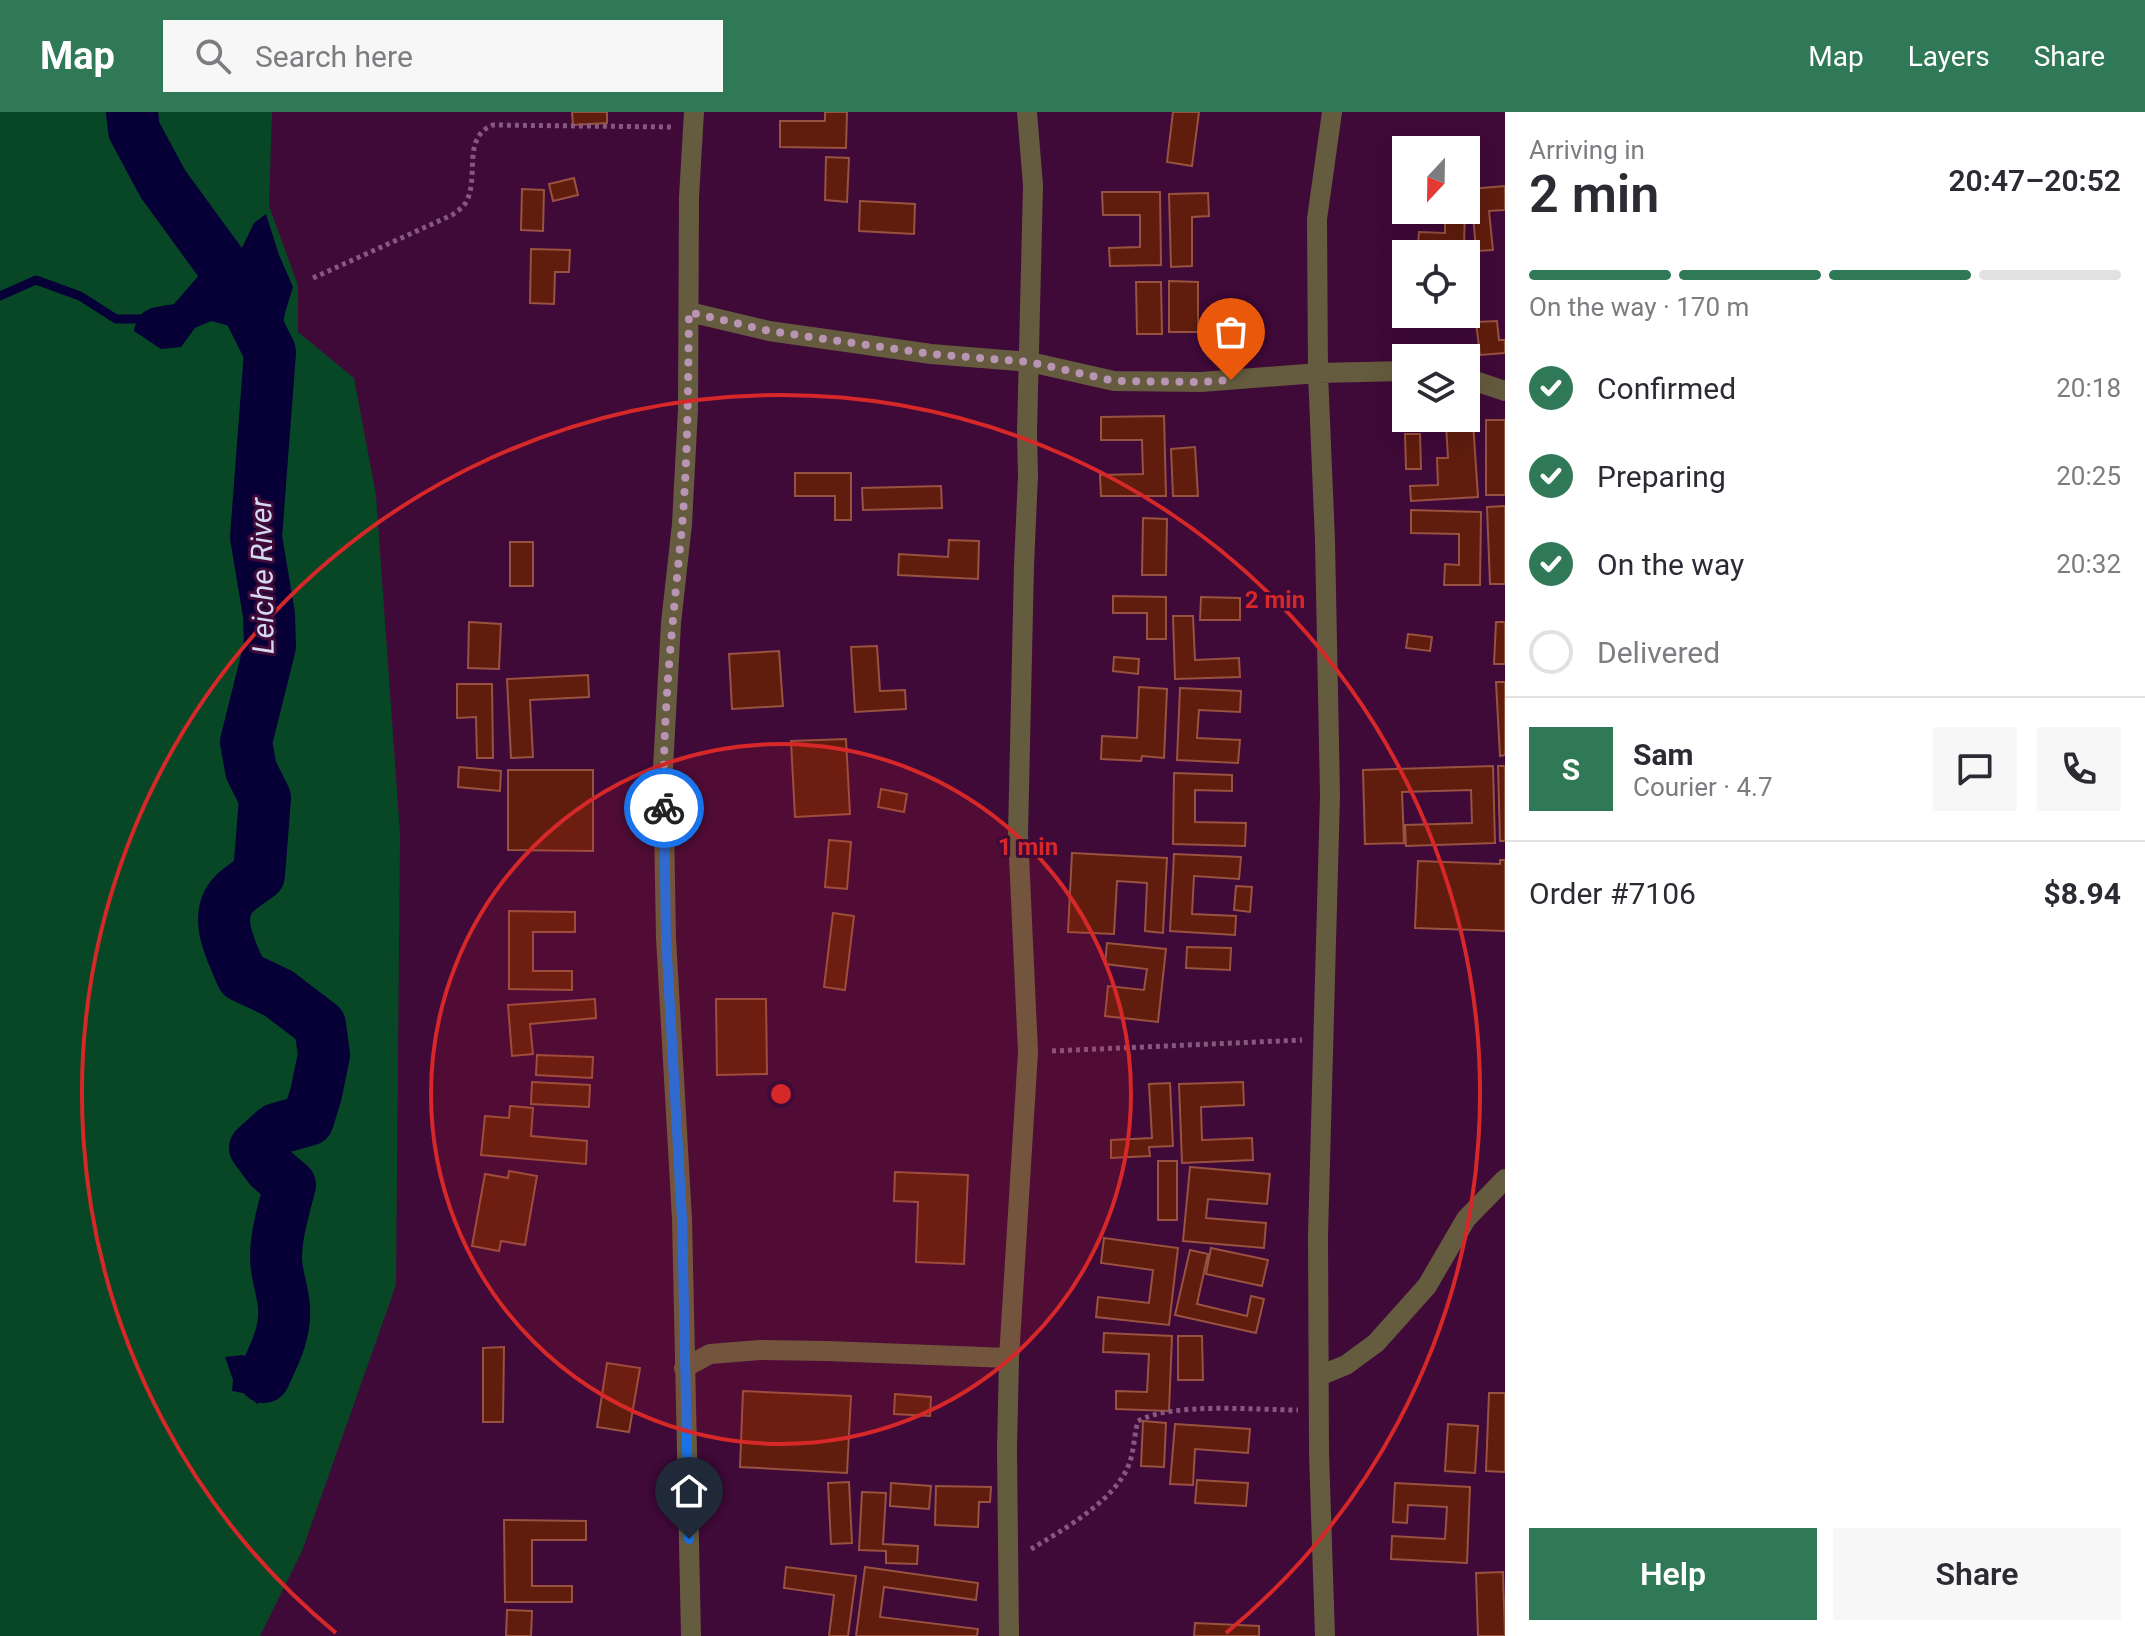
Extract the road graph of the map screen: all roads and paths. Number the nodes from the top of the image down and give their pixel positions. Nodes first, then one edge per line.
1 (1027, 112) edge
2 (1332, 112) edge
3 (694, 120) edge
4 (313, 278) dead end
5 (689, 312) junction
6 (1030, 362) junction
7 (1392, 371) edge
8 (1318, 373) junction
9 (1480, 383) edge
10 (1505, 391) edge
11 (1323, 1039) junction
12 (1028, 1052) junction
13 (1505, 1179) edge
14 (1009, 1358) junction
15 (684, 1368) junction
16 (1319, 1376) junction
17 (1319, 1410) junction
18 (1008, 1564) junction
19 (691, 1636) edge
20 (1009, 1636) edge
21 (1325, 1636) edge

1 - 6 street
2 - 8 street
3 - 4 path
3 - 5 street
5 - 6 street
5 - 15 street
6 - 8 street
6 - 12 street
7 - 8 street
8 - 11 street
9 - 10 street
11 - 12 path
11 - 16 street
12 - 14 street
13 - 16 street
14 - 15 street
14 - 18 street
15 - 19 street
16 - 17 street
17 - 18 path
17 - 21 street
18 - 20 street

